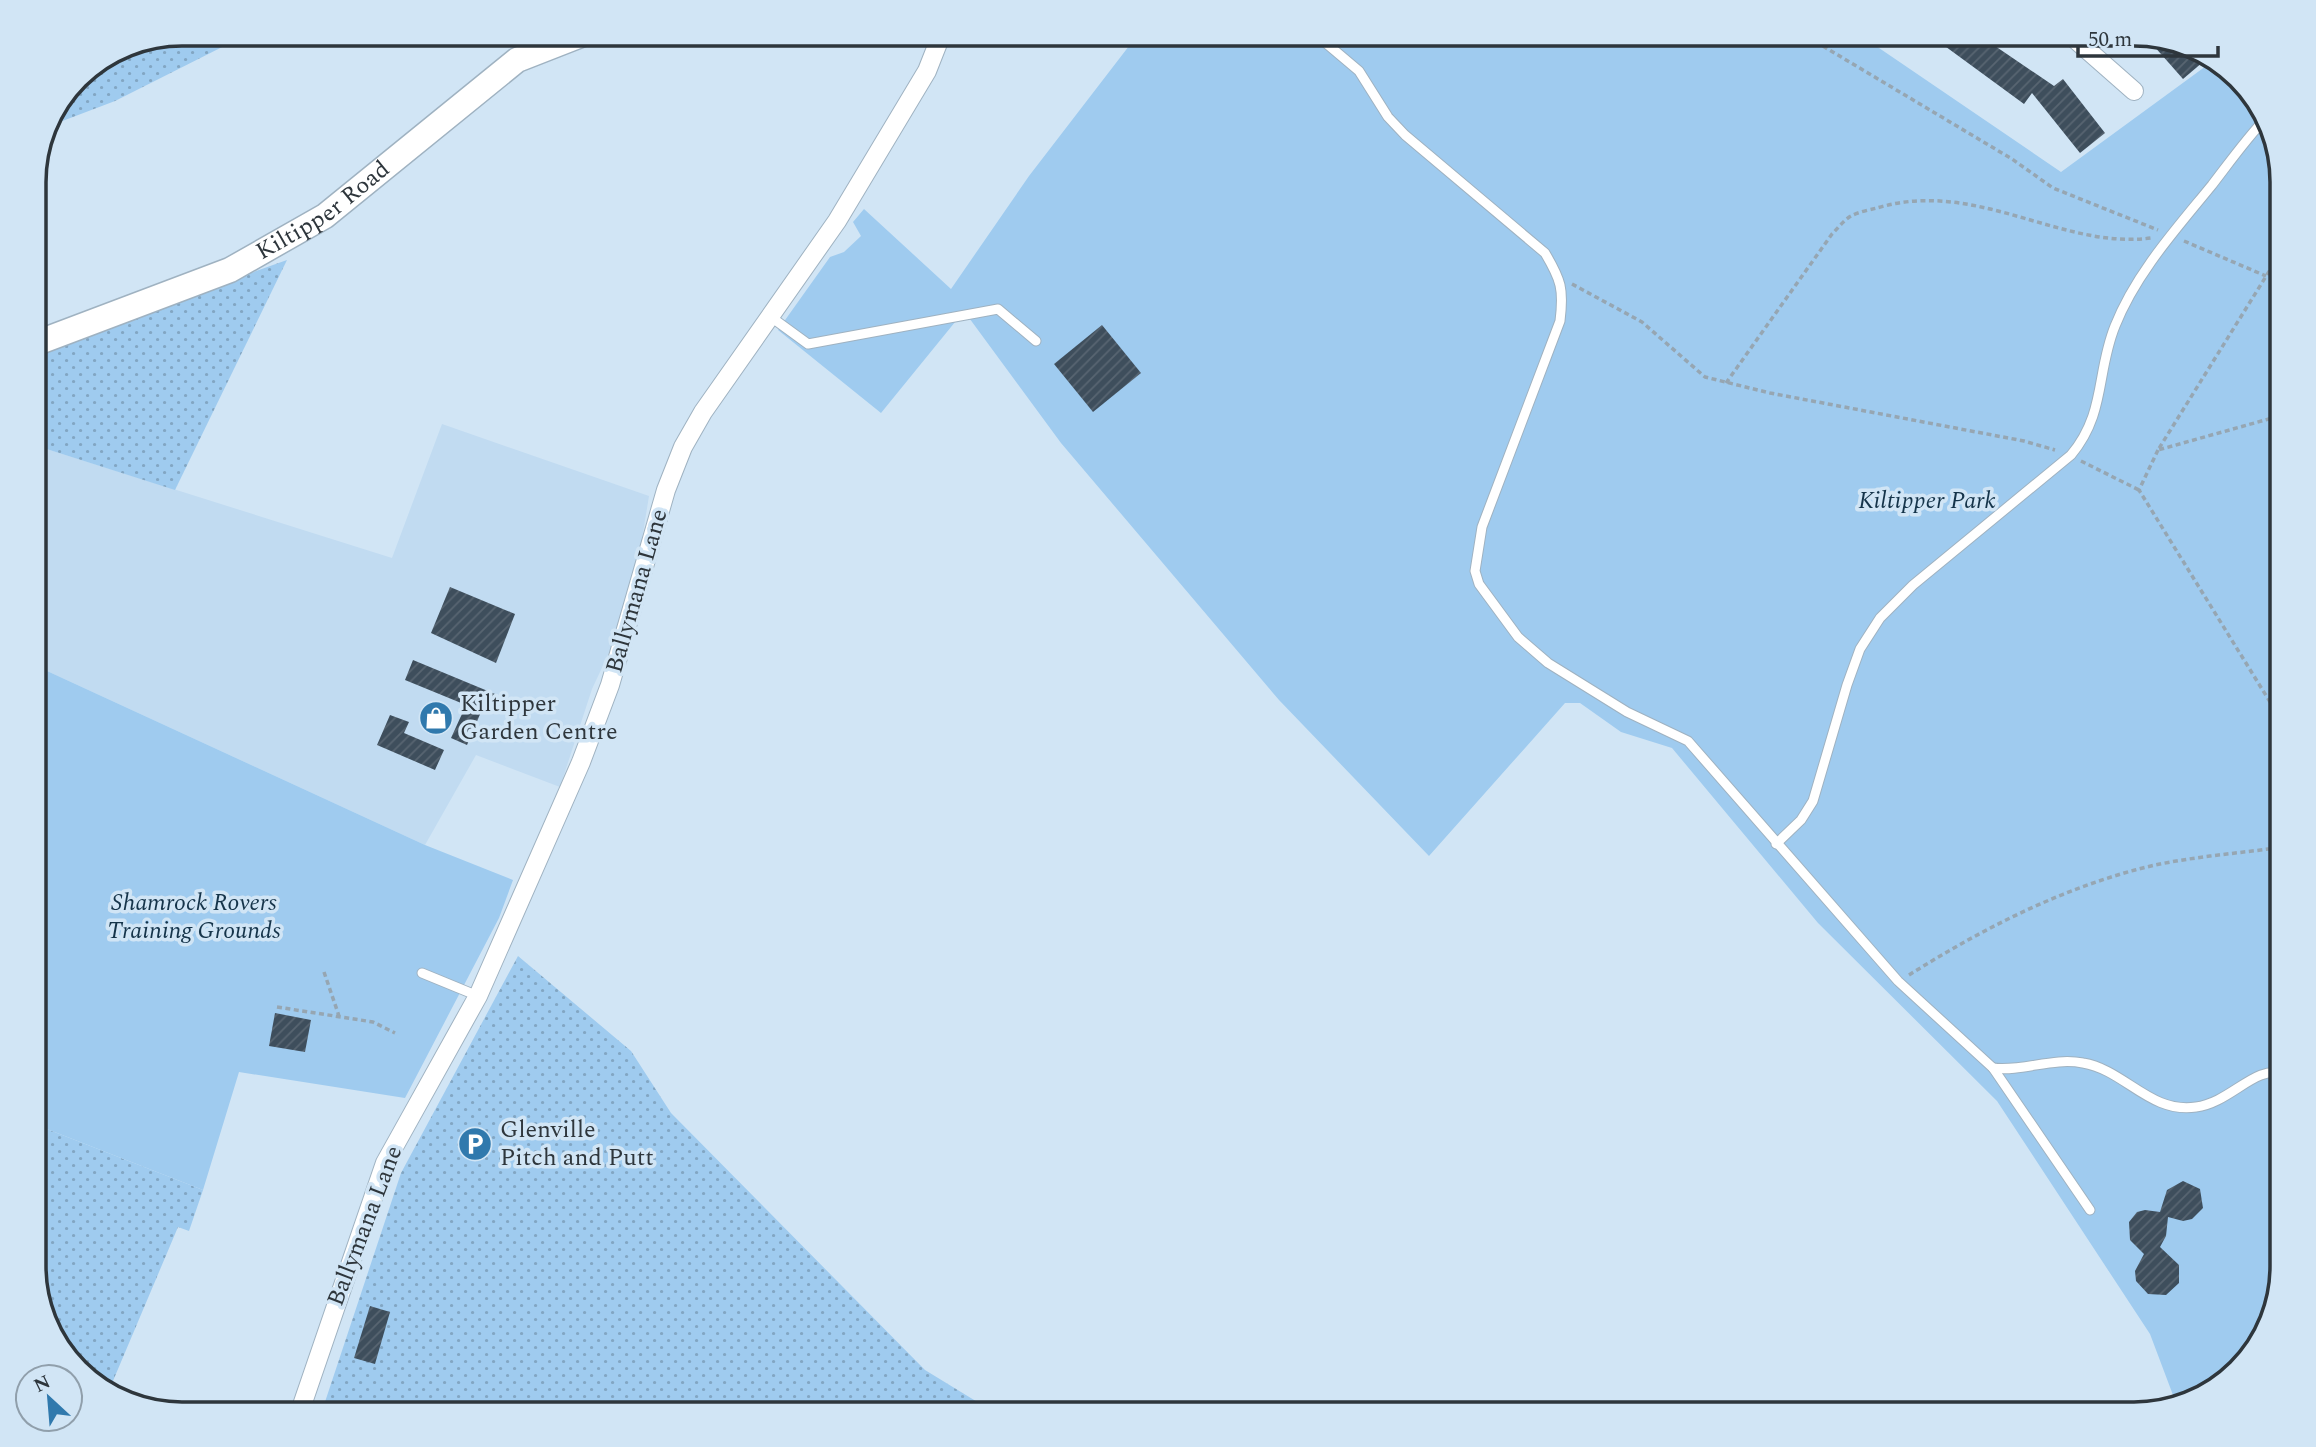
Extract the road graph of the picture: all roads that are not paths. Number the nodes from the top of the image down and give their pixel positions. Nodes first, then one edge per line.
1 (553, 46) edge
2 (937, 46) edge
3 (1329, 46) edge
4 (2083, 46) edge
5 (2134, 91) dead end
6 (2259, 127) edge
7 (771, 317) junction
8 (46, 339) edge
9 (1036, 341) dead end
10 (1776, 844) junction
11 (422, 973) dead end
12 (478, 996) junction
13 (1993, 1068) junction
14 (2270, 1072) edge
15 (2090, 1210) dead end
16 (303, 1402) edge

1 - 8 street, Kiltipper Road
2 - 7 street, Ballymana Lane
3 - 10 lane
4 - 5 street
6 - 10 lane
7 - 9 lane
7 - 12 street, Ballymana Lane
10 - 13 lane
11 - 12 lane
12 - 16 street, Ballymana Lane
13 - 14 lane
13 - 15 lane

